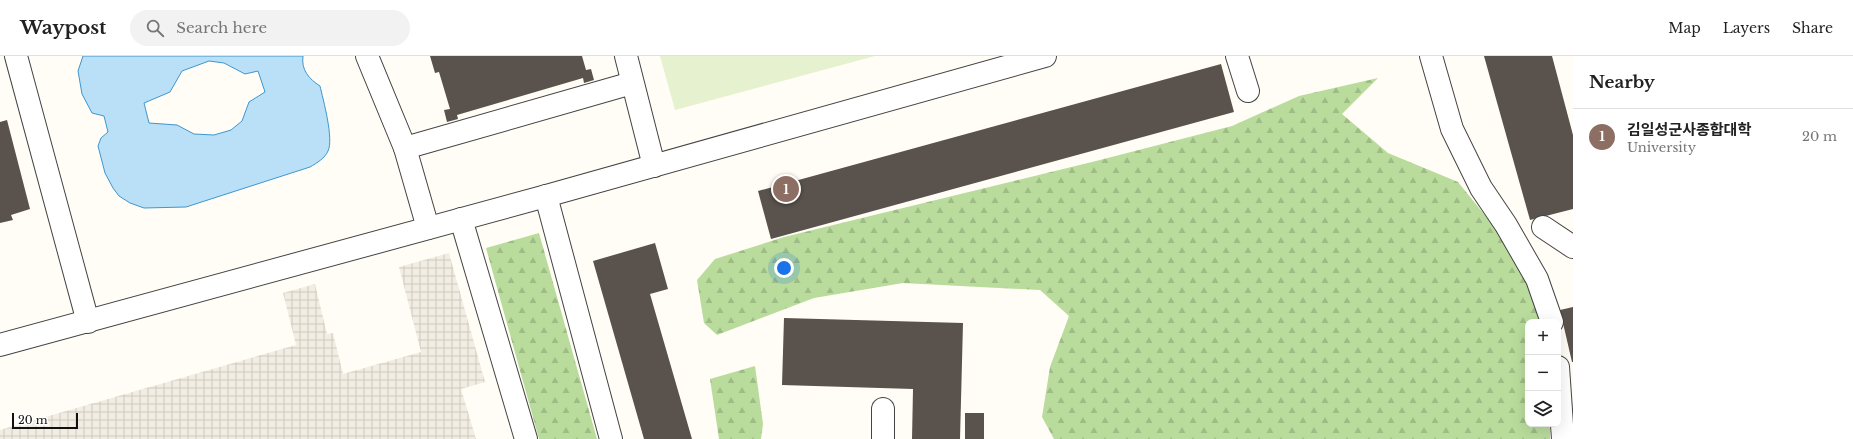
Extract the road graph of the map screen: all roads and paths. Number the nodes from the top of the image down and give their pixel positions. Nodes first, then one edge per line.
1 (16, 56) edge
2 (366, 56) edge
3 (626, 56) edge
4 (1045, 56) edge
5 (1238, 56) edge
6 (1431, 56) edge
7 (632, 83) junction
8 (1248, 91) dead end
9 (405, 148) junction
10 (654, 166) junction
11 (546, 196) junction
12 (461, 219) junction
13 (428, 228) junction
14 (1543, 228) dead end
15 (1573, 247) edge
16 (1551, 319) edge
17 (88, 322) junction
18 (0, 345) edge
19 (1560, 391) edge
20 (883, 409) dead end
21 (526, 439) edge
22 (611, 439) edge
23 (883, 439) edge
24 (1563, 439) edge

1 - 17 lane
2 - 9 lane
3 - 7 lane
4 - 10 lane
5 - 8 lane
6 - 16 lane
7 - 9 lane
7 - 10 lane
9 - 13 lane
10 - 11 lane
11 - 12 lane
11 - 22 lane
12 - 13 lane
12 - 21 lane
13 - 17 lane
14 - 15 lane
17 - 18 lane
19 - 24 lane
20 - 23 lane

